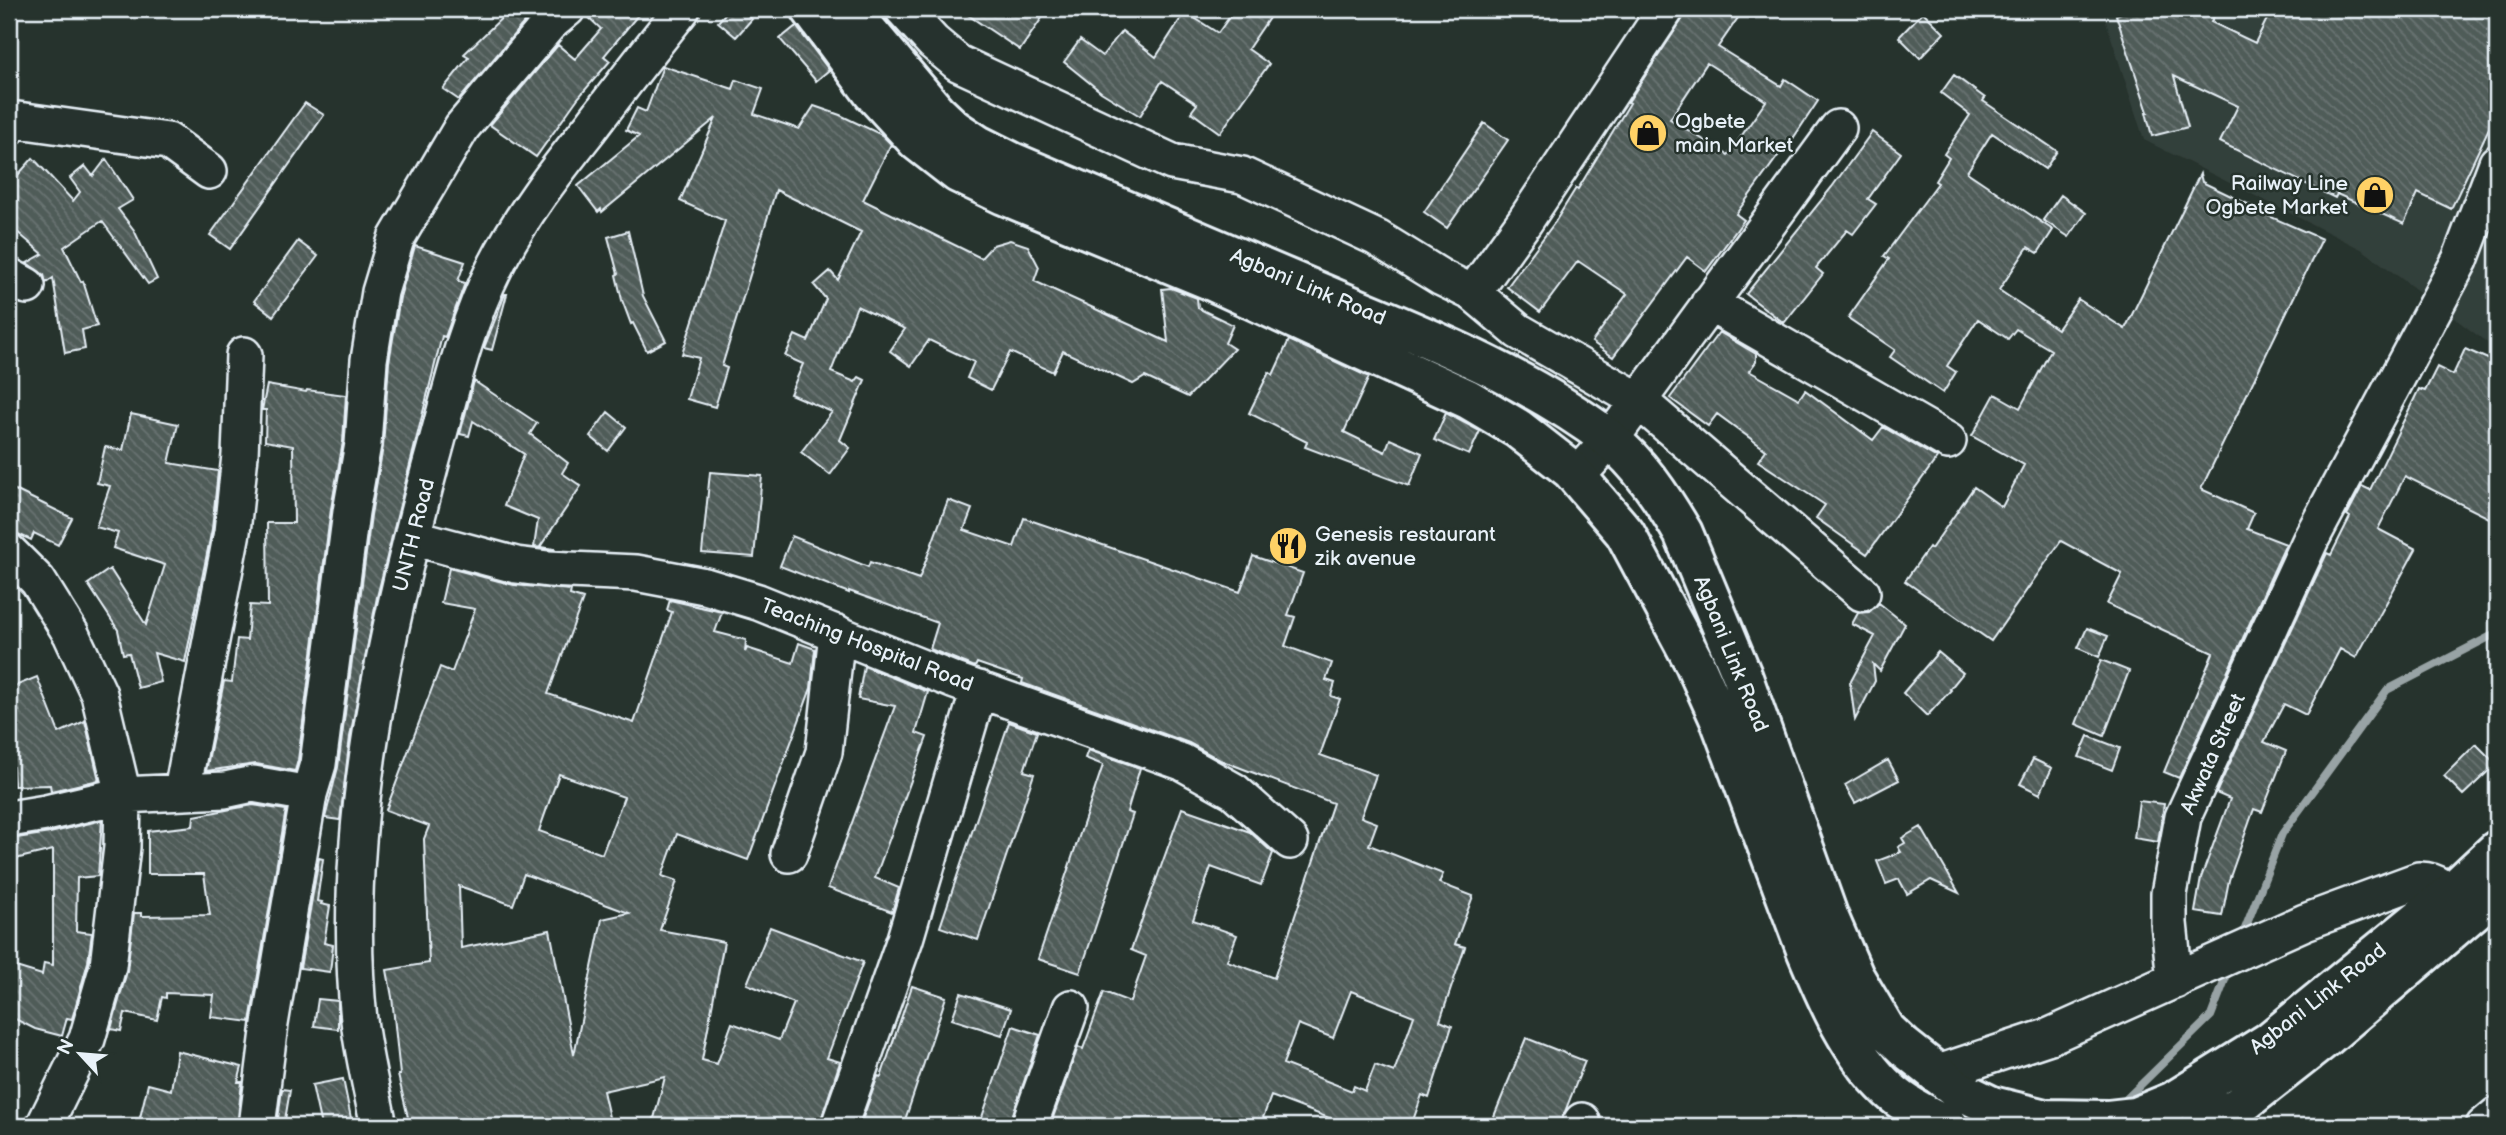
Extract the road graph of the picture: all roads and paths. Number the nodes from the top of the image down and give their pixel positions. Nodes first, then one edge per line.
1 (567, 9) edge
2 (682, 9) edge
3 (811, 9) edge
4 (849, 9) edge
5 (904, 9) edge
6 (1666, 9) edge
7 (9, 127) edge
8 (1838, 128) dead end
9 (2497, 163) edge
10 (209, 171) dead end
11 (1473, 293) junction
12 (1709, 303) junction
13 (244, 355) dead end
14 (1638, 400) junction
15 (1610, 440) junction
16 (1948, 441) dead end
17 (1577, 476) junction
18 (412, 537) junction
19 (9, 552) edge
20 (1862, 593) dead end
21 (837, 634) junction
22 (979, 689) junction
23 (181, 791) junction
24 (309, 794) junction
25 (123, 795) junction
26 (9, 820) edge
27 (1290, 841) dead end
28 (2497, 850) edge
29 (789, 853) dead end
30 (2473, 899) edge
31 (2175, 981) junction
32 (1070, 1008) dead end
33 (1935, 1074) junction
34 (2497, 1115) edge
35 (44, 1126) edge
36 (257, 1126) edge
37 (379, 1126) edge
38 (839, 1126) edge
39 (1029, 1126) edge
40 (1949, 1126) edge
41 (2201, 1126) edge
42 (2484, 1126) edge

1 - 24 street
2 - 18 street, UNTH Road
3 - 17 main road, Agbani Link Road
4 - 15 main road, Agbani Link Road
5 - 11 street
6 - 11 street
7 - 10 street
8 - 12 street
9 - 31 street, Akwata Street
11 - 14 street
12 - 14 street
12 - 16 street
13 - 23 street
14 - 15 street
14 - 20 street
15 - 17 street
15 - 33 main road, Agbani Link Road
17 - 40 main road, Agbani Link Road
18 - 21 street, Teaching Hospital Road
18 - 37 street, UNTH Road
19 - 25 street
21 - 22 street, Teaching Hospital Road
21 - 29 street
22 - 27 street, Teaching Hospital Road
22 - 38 street
23 - 24 street
23 - 25 street
24 - 36 street
25 - 26 street
25 - 35 street
28 - 30 main road, Agbani Link Road
30 - 31 street
30 - 33 main road, Agbani Link Road
30 - 41 main road, Agbani Link Road
31 - 33 street
32 - 39 street
34 - 42 street

